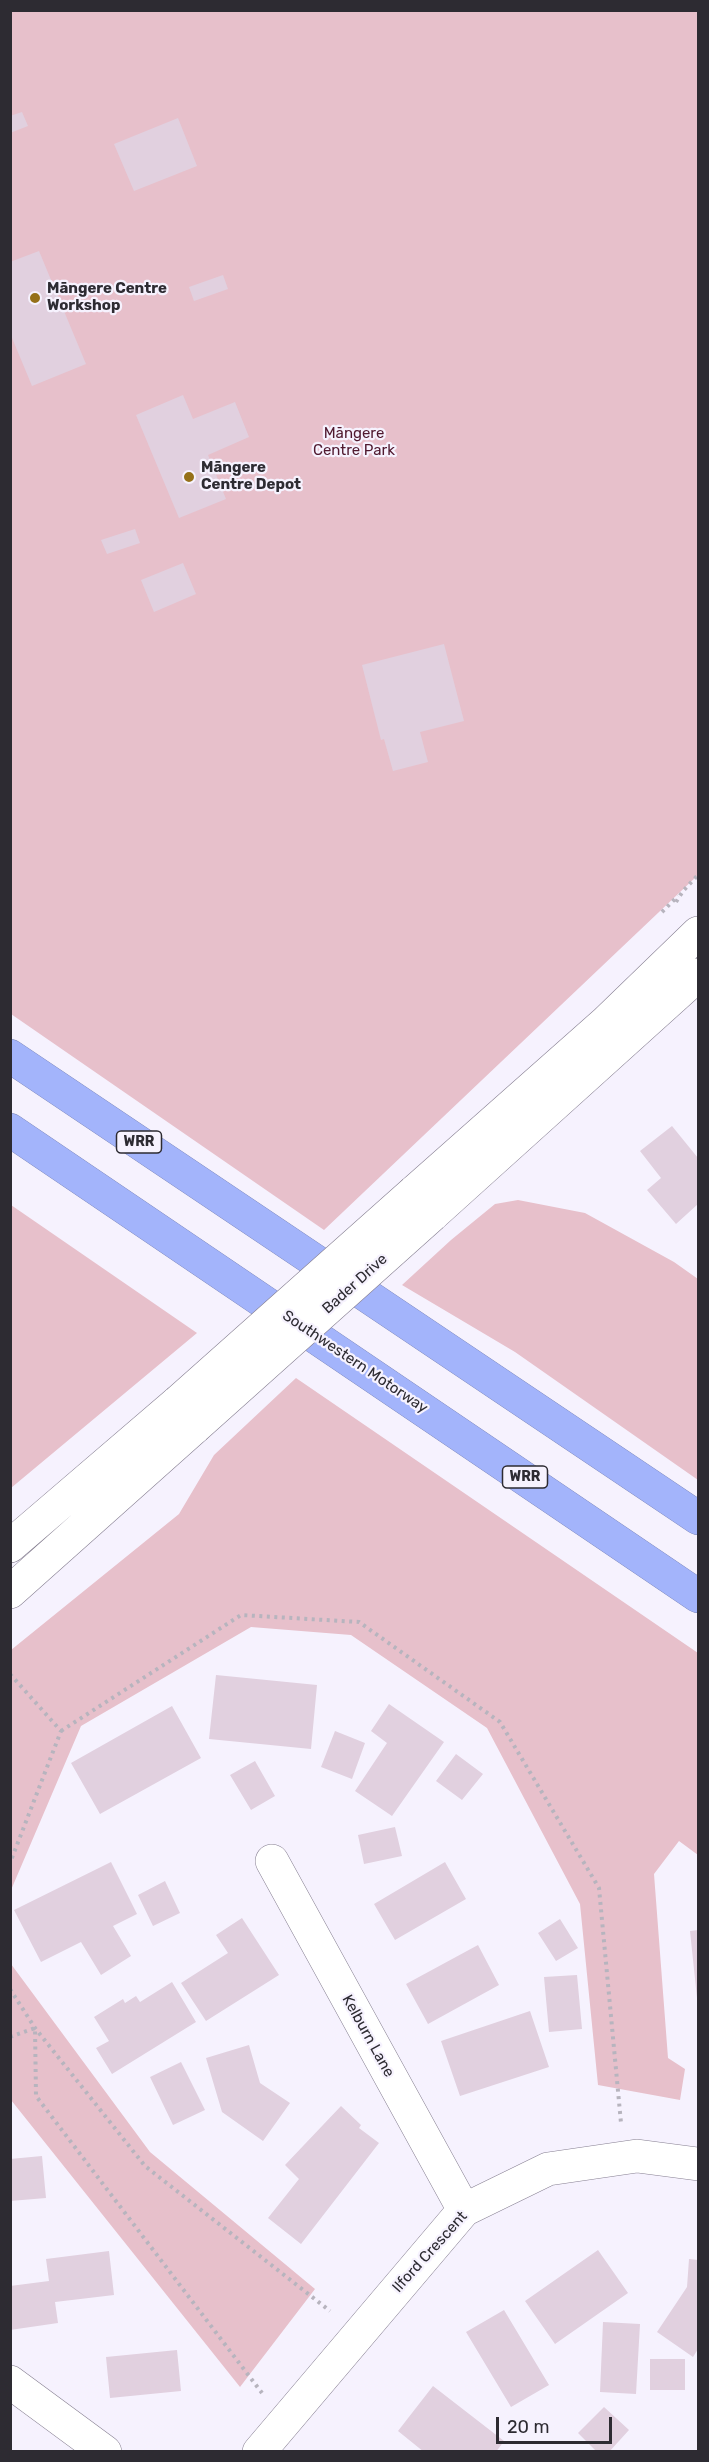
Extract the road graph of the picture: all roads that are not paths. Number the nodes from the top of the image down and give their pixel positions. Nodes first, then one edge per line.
1 (699, 933) edge
2 (699, 975) edge
3 (10, 1056) edge
4 (10, 1130) edge
5 (423, 1203) junction
6 (186, 1414) junction
7 (699, 1518) edge
8 (10, 1546) edge
9 (10, 1592) edge
10 (699, 1596) edge
11 (272, 1861) dead end
12 (699, 2164) edge
13 (464, 2210) junction
14 (10, 2382) edge
15 (105, 2451) edge
16 (259, 2451) edge

1 - 5 main road, Bader Drive
2 - 5 main road, Bader Drive
3 - 7 highway, WRR
4 - 10 highway, Southwestern Motorway / WRR
5 - 6 main road, Bader Drive, bridge
6 - 8 main road, Bader Drive
6 - 9 main road, Bader Drive
11 - 13 main road, Kelburn Lane
12 - 13 main road, Ilford Crescent
13 - 16 main road, Ilford Crescent
14 - 15 main road

